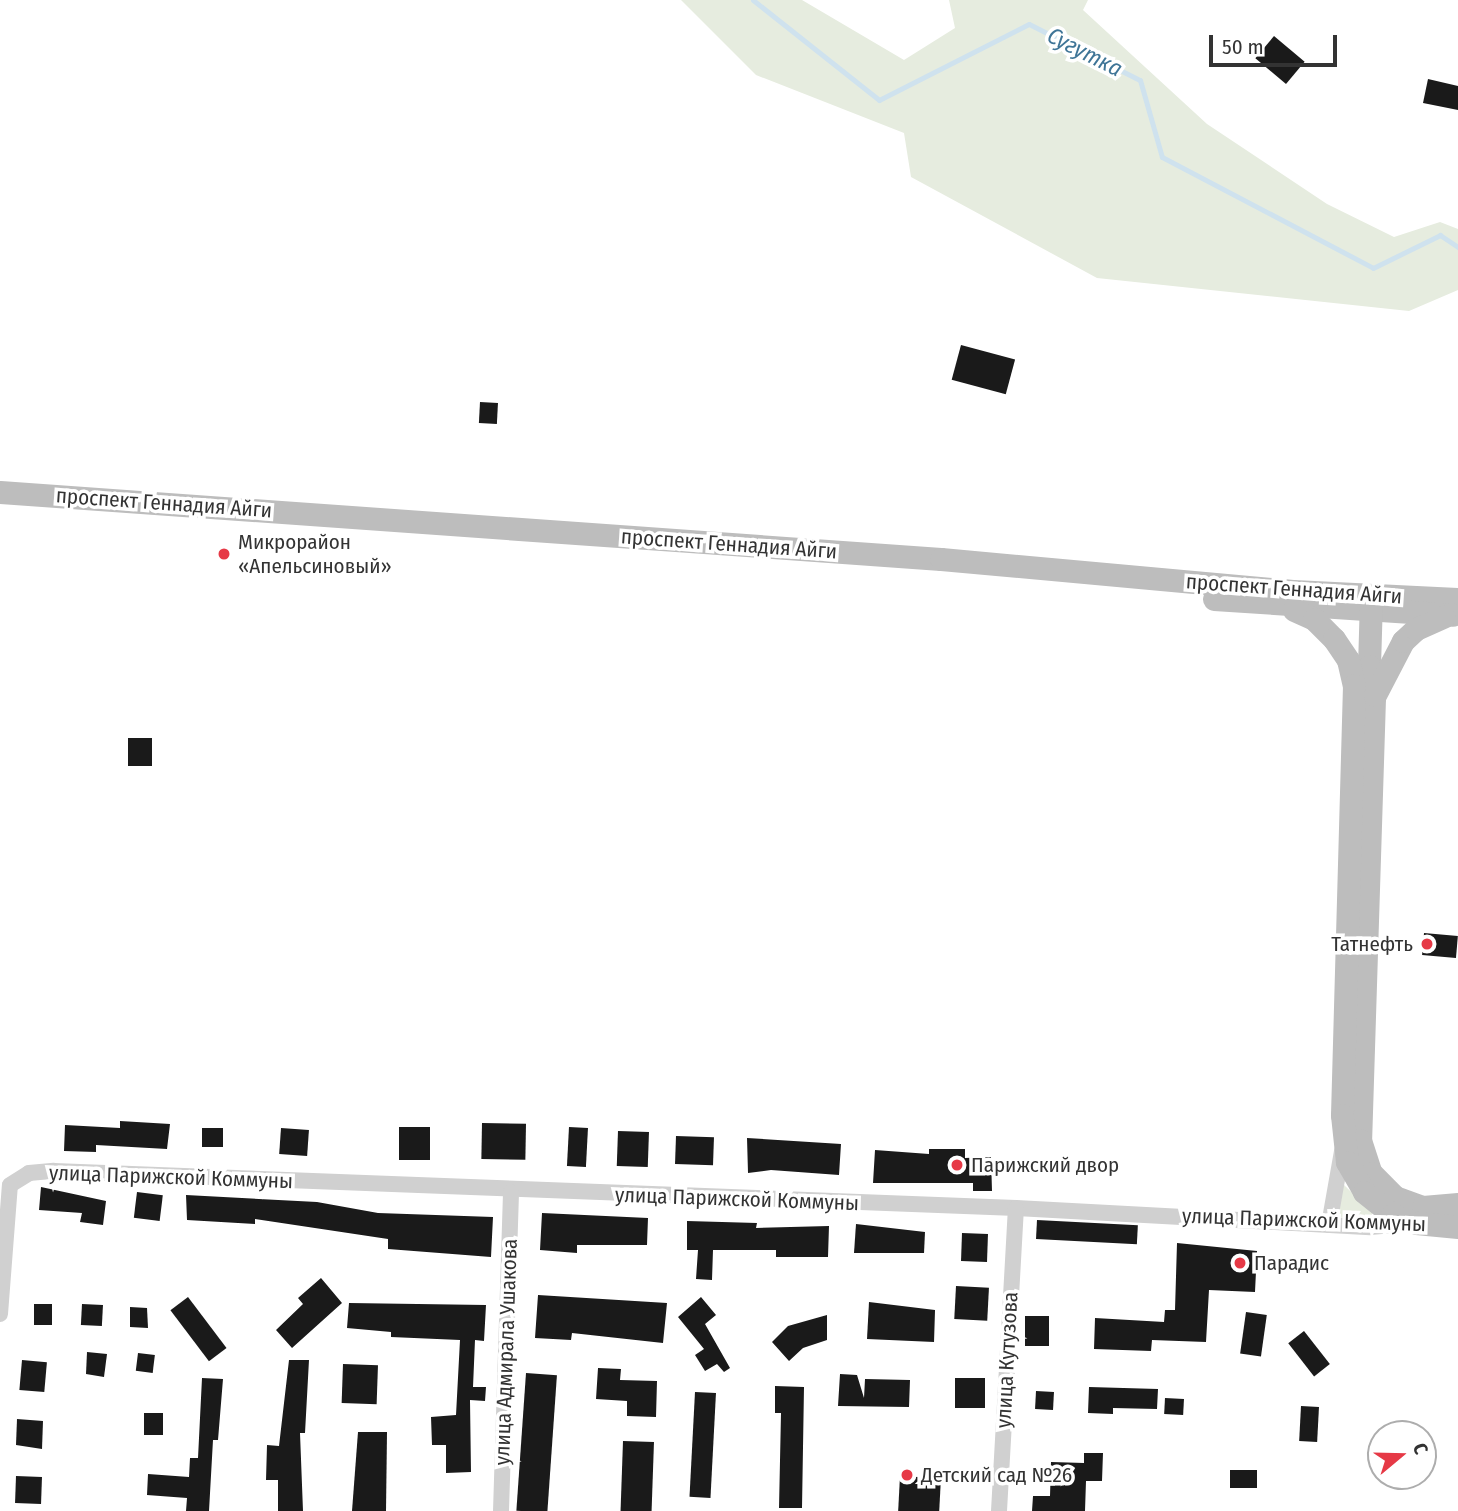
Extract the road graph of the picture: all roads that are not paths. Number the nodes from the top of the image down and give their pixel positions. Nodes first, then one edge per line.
1 (0, 499) edge
2 (1371, 604) junction
3 (1285, 606) junction
4 (1456, 610) edge
5 (1374, 698) junction
6 (1343, 1144) junction
7 (511, 1192) junction
8 (1458, 1204) edge
9 (1016, 1208) junction
10 (1416, 1223) junction
11 (1329, 1225) junction
12 (1458, 1227) edge
13 (0, 1314) edge
14 (501, 1511) edge
15 (999, 1511) edge

1 - 2 main road, проспект Геннадия Айги
1 - 3 main road, проспект Геннадия Айги
2 - 3 main road, проспект Геннадия Айги
2 - 4 main road, проспект Геннадия Айги
2 - 5 main road
3 - 6 main road
4 - 5 main road
5 - 8 main road
6 - 10 main road
6 - 11 street
7 - 9 street, улица Парижской Коммуны
7 - 13 street, улица Парижской Коммуны
7 - 14 street, улица Адмирала Ушакова
9 - 11 street, улица Парижской Коммуны
9 - 15 street, улица Кутузова
10 - 11 street, улица Парижской Коммуны
10 - 12 main road, улица Парижской Коммуны

